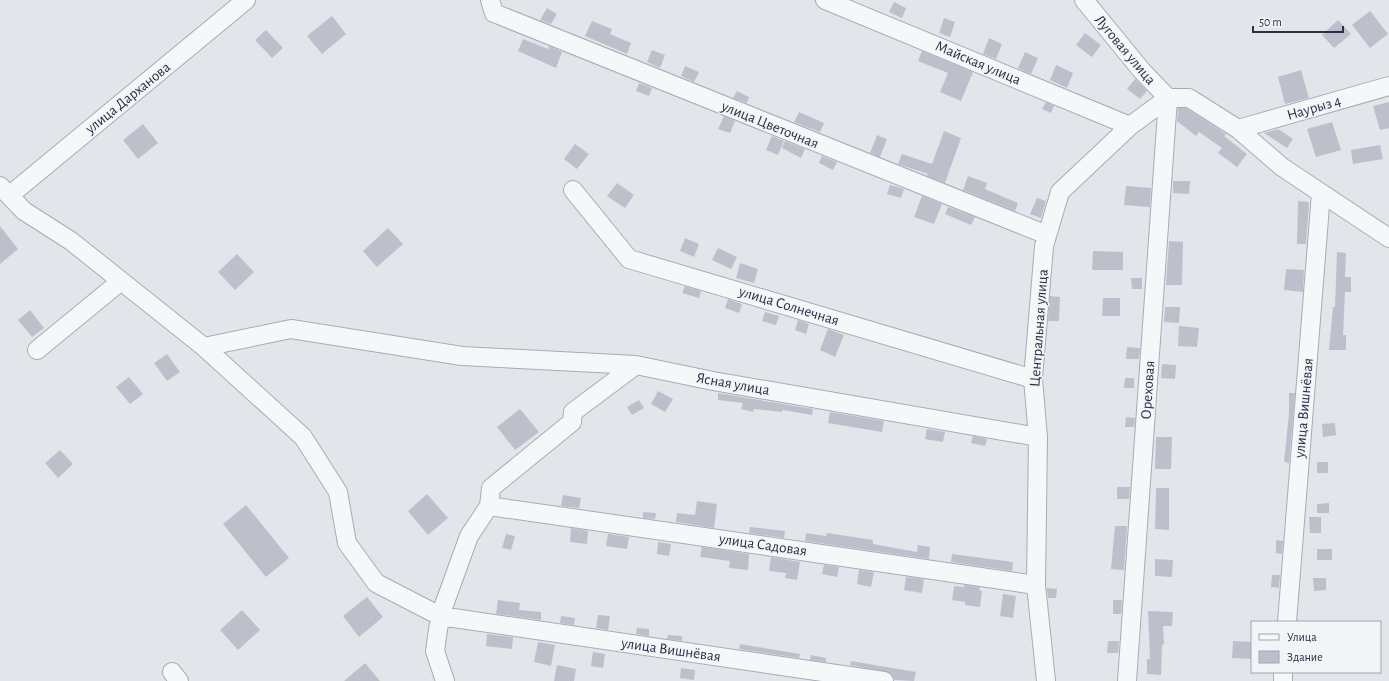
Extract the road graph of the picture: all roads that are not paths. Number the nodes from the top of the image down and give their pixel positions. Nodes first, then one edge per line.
1 (246, 0) edge
2 (826, 0) edge
3 (1084, 0) edge
4 (492, 7) edge
5 (1389, 86) edge
6 (1168, 98) junction
7 (1130, 126) junction
8 (1238, 129) junction
9 (5, 190) edge
10 (573, 190) dead end
11 (1321, 194) junction
12 (1047, 234) junction
13 (1389, 238) edge
14 (121, 281) junction
15 (204, 347) junction
16 (37, 350) dead end
17 (636, 365) junction
18 (1033, 379) junction
19 (1038, 437) junction
20 (490, 506) junction
21 (1036, 585) junction
22 (440, 616) junction
23 (1287, 621) edge
24 (445, 681) edge
25 (884, 681) edge
26 (1046, 681) edge
27 (1127, 681) edge

1 - 9 street, улица Дарханова
2 - 7 street, Майская улица
3 - 6 street, Луговая улица
4 - 12 street, улица Цветочная
5 - 8 street, Наурыз 4
6 - 7 street, Центральная улица
6 - 8 street
6 - 27 street, Ореховая
7 - 12 street, Центральная улица
8 - 11 street
9 - 14 street, улица Вишнёвая
10 - 18 street, улица Солнечная
11 - 13 street
11 - 23 street, улица Вишнёвая
12 - 18 street, Центральная улица
14 - 15 street, улица Вишнёвая
14 - 16 street
15 - 17 street, Ясная улица
15 - 22 street, улица Вишнёвая
17 - 19 street, Ясная улица
17 - 20 street
18 - 19 street, Центральная улица
19 - 21 street, Центральная улица
20 - 21 street, улица Садовая
20 - 22 street
21 - 26 street, Центральная улица
22 - 24 street
22 - 25 street, улица Вишнёвая

